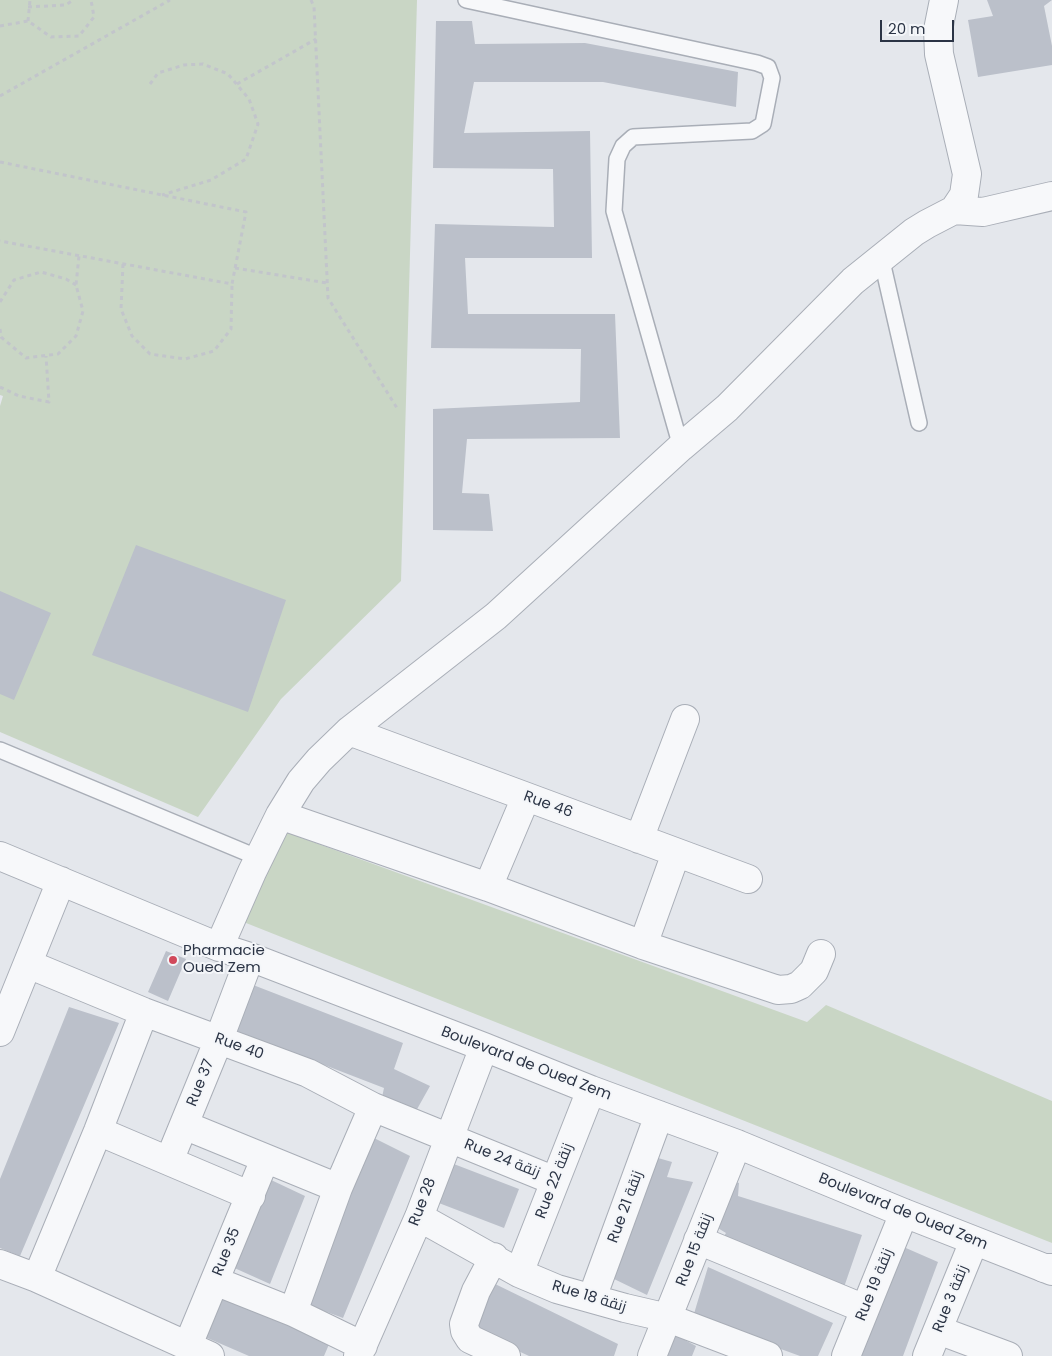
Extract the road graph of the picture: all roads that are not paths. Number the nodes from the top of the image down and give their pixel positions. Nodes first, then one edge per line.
1 (466, 0) edge
2 (944, 0) edge
3 (1052, 196) edge
4 (954, 210) junction
5 (881, 258) junction
6 (918, 423) dead end
7 (681, 447) junction
8 (686, 719) dead end
9 (349, 731) junction
10 (0, 750) edge
11 (526, 797) junction
12 (280, 814) junction
13 (639, 839) junction
14 (676, 853) junction
15 (0, 856) edge
16 (259, 858) junction
17 (748, 879) dead end
18 (61, 881) junction
19 (488, 887) junction
20 (643, 945) junction
21 (219, 947) junction
22 (821, 954) dead end
23 (250, 957) junction
24 (28, 964) junction
25 (144, 1012) junction
26 (0, 1032) edge
27 (219, 1039) junction
28 (484, 1047) junction
29 (591, 1090) junction
30 (373, 1107) junction
31 (659, 1115) junction
32 (184, 1125) junction
33 (98, 1131) junction
34 (448, 1138) junction
35 (737, 1144) junction
36 (265, 1159) junction
37 (169, 1161) junction
38 (555, 1181) junction
39 (338, 1188) junction
40 (250, 1196) junction
41 (904, 1213) junction
42 (418, 1217) junction
43 (698, 1240) junction
44 (974, 1241) junction
45 (494, 1257) junction
46 (0, 1264) edge
47 (1049, 1269) edge
48 (519, 1273) junction
49 (37, 1278) junction
50 (215, 1281) junction
51 (592, 1298) junction
52 (866, 1309) junction
53 (293, 1312) junction
54 (668, 1318) junction
55 (938, 1330) junction
56 (735, 1350) edge
57 (199, 1351) edge
58 (360, 1351) edge
59 (506, 1356) edge
60 (652, 1356) edge
61 (768, 1356) edge
62 (846, 1356) edge
63 (927, 1356) edge
64 (1008, 1356) edge

1 - 7 lane
2 - 4 street
3 - 4 street
4 - 5 street
5 - 6 lane
5 - 7 street
7 - 9 street
8 - 13 street
9 - 11 street, Rue 46
9 - 12 street
10 - 16 lane
11 - 13 street, Rue 46
11 - 19 street
12 - 16 street
12 - 19 street
13 - 14 street, Rue 46
14 - 17 street, Rue 46
14 - 20 street
15 - 18 street, Boulevard de Oued Zem
16 - 21 street
18 - 21 street, Boulevard de Oued Zem
18 - 24 street
19 - 20 street
20 - 22 street
21 - 23 street, Boulevard de Oued Zem
23 - 27 street, Rue 37
23 - 28 street, Boulevard de Oued Zem
24 - 25 street, Rue 40
24 - 26 street
25 - 27 street, Rue 40
25 - 33 street
27 - 30 street, Rue 40
27 - 32 street, Rue 37
28 - 29 street, Boulevard de Oued Zem
28 - 34 street, Rue 28
29 - 31 street, Boulevard de Oued Zem
29 - 38 street, Rue 22 زنقة
30 - 34 street, Rue 40
30 - 39 street
31 - 35 street, Boulevard de Oued Zem
31 - 51 street, Rue 21 زنقة
32 - 36 street
32 - 37 street, Rue 37
33 - 37 street
33 - 49 street
34 - 38 street, Rue 24 زنقة
34 - 42 street, Rue 28
35 - 41 street, Boulevard de Oued Zem
35 - 43 street, Rue 15 زنقة
36 - 39 street
36 - 40 street, Rue 35
37 - 40 street
38 - 48 street, Rue 22 زنقة
39 - 53 street
40 - 50 street, Rue 35
41 - 44 street, Boulevard de Oued Zem
41 - 52 street, Rue 19 زنقة
42 - 45 street, Rue 18 زنقة
42 - 58 street, Rue 28
43 - 52 street
43 - 54 street, Rue 15 زنقة
44 - 47 street, Boulevard de Oued Zem
44 - 55 street, Rue 3 زنقة
45 - 48 street, Rue 18 زنقة
45 - 59 street
46 - 49 street
48 - 51 street, Rue 18 زنقة
49 - 57 street
50 - 53 street
50 - 57 street, Rue 35
51 - 54 street, Rue 18 زنقة
52 - 62 street, Rue 19 زنقة
53 - 58 street
54 - 56 street, Rue 18 زنقة
54 - 60 street, Rue 15 زنقة
55 - 63 street, Rue 3 زنقة
55 - 64 street
56 - 61 street, Rue 18 زنقة

